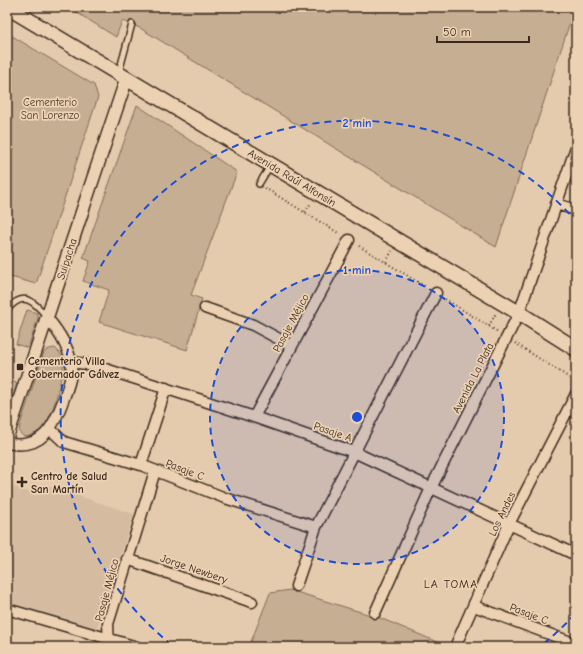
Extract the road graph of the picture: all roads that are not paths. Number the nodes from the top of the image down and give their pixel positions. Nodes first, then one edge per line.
1 (7, 7) edge
2 (132, 24) dead end
3 (122, 77) junction
4 (576, 147) edge
5 (270, 165) junction
6 (259, 184) road end
7 (556, 204) junction
8 (576, 210) edge
9 (350, 240) road end
10 (436, 293) road end
11 (205, 308) dead end
12 (7, 310) edge
13 (519, 313) junction
14 (48, 319) junction
15 (292, 346) junction
16 (576, 349) edge
17 (71, 362) junction
18 (166, 388) junction
19 (576, 394) edge
20 (254, 417) junction
21 (50, 430) junction
22 (7, 437) edge
23 (7, 442) edge
24 (354, 452) junction
25 (141, 466) junction
26 (154, 471) junction
27 (431, 488) junction
28 (509, 524) junction
29 (316, 527) junction
30 (576, 555) edge
31 (127, 559) junction
32 (296, 586) dead end
33 (252, 602) dead end
34 (474, 606) junction
35 (7, 609) edge
36 (375, 613) dead end
37 (109, 643) edge
38 (576, 644) edge
39 (137, 647) edge
40 (456, 647) edge

1 - 3 main road, Avenida Raúl Alfonsín
2 - 3 lane
3 - 5 main road, Avenida Raúl Alfonsín
3 - 14 street, Suipacha
4 - 7 street, Avenida La Plata
5 - 6 lane
5 - 13 main road, Avenida Raúl Alfonsín
7 - 8 street
7 - 13 street, Avenida La Plata
9 - 15 street, Pasaje Méjico
10 - 24 street
11 - 15 street
12 - 14 lane
13 - 16 main road, Avenida Raúl Alfonsín
13 - 27 street, Avenida La Plata
14 - 17 street
14 - 22 street, Suipacha
15 - 20 street, Pasaje Méjico
17 - 18 street, Pasaje A
17 - 21 street
18 - 20 street, Pasaje A
18 - 25 street
19 - 28 street, Los Andes
20 - 24 street, Pasaje A
21 - 23 street
21 - 25 street, Pasaje C
24 - 27 street, Pasaje A
24 - 29 street
25 - 26 street, Pasaje C
26 - 29 street, Pasaje C
26 - 31 street, Pasaje Méjico
27 - 28 street, Pasaje A
27 - 36 street, Avenida La Plata
28 - 30 street, Pasaje A
28 - 34 street, Los Andes
29 - 32 street
31 - 33 street, Jorge Newbery
31 - 37 street, Pasaje Méjico
34 - 38 street, Pasaje C
34 - 40 street, Los Andes
35 - 37 street
37 - 39 street

